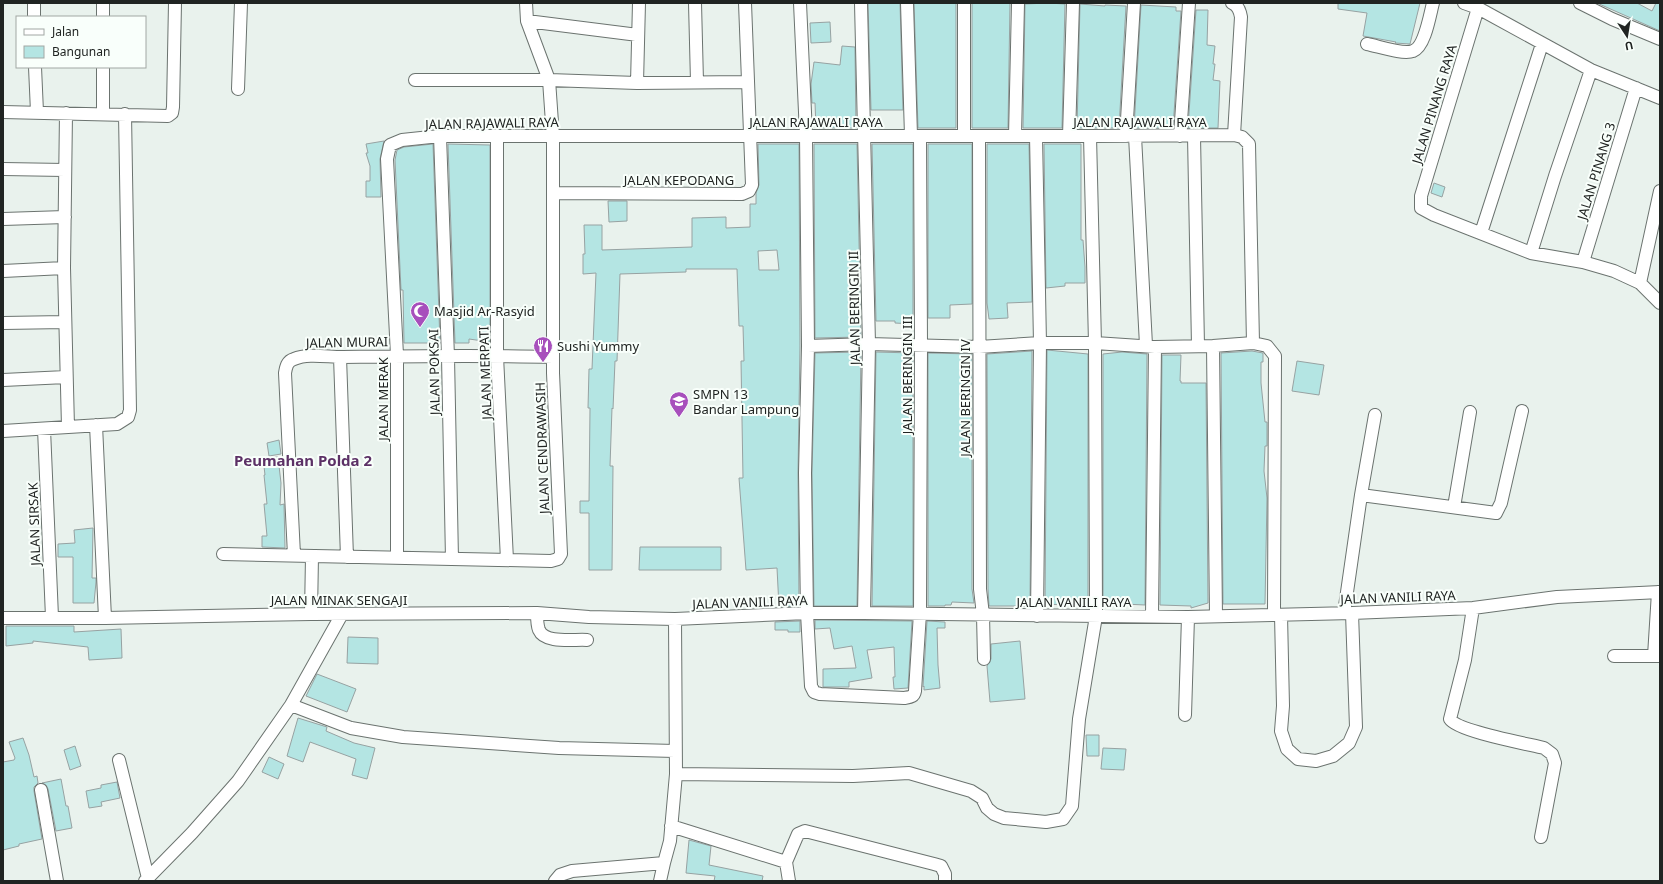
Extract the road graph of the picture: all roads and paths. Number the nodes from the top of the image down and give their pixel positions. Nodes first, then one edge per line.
1 (34, 3) edge
2 (103, 3) edge
3 (174, 3) edge
4 (241, 3) edge
5 (526, 3) edge
6 (640, 3) edge
7 (695, 3) edge
8 (745, 3) edge
9 (800, 3) edge
10 (861, 3) edge
11 (907, 3) edge
12 (964, 3) edge
13 (1018, 3) edge
14 (1073, 3) edge
15 (1134, 3) edge
16 (1189, 3) edge
17 (1232, 3) edge
18 (1433, 3) edge
19 (1464, 3) edge
20 (1580, 3) edge
21 (1478, 8) junction
22 (34, 16) edge
23 (103, 16) edge
24 (527, 20) junction
25 (638, 35) junction
26 (1660, 39) edge
27 (1367, 44) dead end
28 (1542, 44) junction
29 (35, 68) edge
30 (103, 68) edge
31 (1591, 70) junction
32 (415, 80) dead end
33 (549, 80) junction
34 (697, 82) junction
35 (748, 82) junction
36 (637, 83) junction
37 (1636, 88) junction
38 (238, 89) dead end
39 (1660, 98) edge
40 (3, 112) edge
41 (37, 112) junction
42 (66, 113) junction
43 (103, 113) junction
44 (125, 114) junction
45 (440, 136) junction
46 (497, 136) junction
47 (751, 136) junction
48 (806, 136) junction
49 (865, 136) junction
50 (916, 136) junction
51 (964, 136) junction
52 (979, 136) junction
53 (1015, 136) junction
54 (1036, 136) junction
55 (1068, 136) junction
56 (1090, 136) junction
57 (1131, 136) junction
58 (1180, 136) junction
59 (1194, 136) junction
60 (1238, 136) junction
61 (553, 137) junction
62 (390, 145) joint
63 (3, 169) edge
64 (65, 170) junction
65 (1660, 191) edge
66 (553, 193) junction
67 (65, 217) junction
68 (3, 219) edge
69 (1481, 232) junction
70 (1531, 253) junction
71 (1582, 262) junction
72 (64, 268) junction
73 (3, 271) edge
74 (1640, 283) junction
75 (1660, 302) edge
76 (65, 322) junction
77 (3, 323) edge
78 (1040, 343) junction
79 (1095, 343) junction
80 (1253, 343) junction
81 (870, 344) junction
82 (808, 346) junction
83 (921, 346) junction
84 (1150, 346) junction
85 (1198, 346) junction
86 (1213, 346) junction
87 (979, 347) junction
88 (397, 355) junction
89 (497, 356) junction
90 (340, 357) junction
91 (448, 357) junction
92 (553, 357) junction
93 (66, 377) junction
94 (3, 380) edge
95 (1522, 411) dead end
96 (1470, 412) dead end
97 (1375, 415) dead end
98 (96, 425) junction
99 (68, 427) junction
100 (44, 429) junction
101 (3, 431) edge
102 (1361, 495) junction
103 (1454, 507) junction
104 (223, 554) dead end
105 (294, 555) junction
106 (312, 556) junction
107 (347, 557) junction
108 (397, 558) junction
109 (452, 559) junction
110 (507, 560) junction
111 (1659, 592) edge
112 (1473, 608) junction
113 (537, 613) junction
114 (807, 613) junction
115 (864, 613) junction
116 (920, 613) junction
117 (1348, 613) junction
118 (311, 614) junction
119 (342, 614) junction
120 (983, 615) junction
121 (1277, 615) junction
122 (1037, 616) junction
123 (1096, 616) junction
124 (1152, 616) junction
125 (1216, 616) junction
126 (52, 617) junction
127 (1188, 617) junction
128 (3, 618) edge
129 (105, 618) junction
130 (676, 619) junction
131 (587, 640) dead end
132 (1614, 656) dead end
133 (1657, 656) edge
134 (984, 659) dead end
135 (291, 705) junction
136 (1185, 715) dead end
137 (675, 751) junction
138 (119, 760) dead end
139 (676, 774) junction
140 (41, 790) dead end
141 (671, 826) junction
142 (1541, 837) dead end
143 (786, 862) junction
144 (664, 863) junction
145 (147, 880) edge
146 (57, 881) edge
147 (555, 881) edge
148 (660, 881) edge
149 (789, 881) edge
150 (945, 881) edge

1 - 22 street
2 - 23 street
3 - 44 street
4 - 38 street
5 - 24 street, JALAN CENDRAWASIH
6 - 25 street
7 - 34 street
8 - 35 street
9 - 48 street
10 - 49 street, JALAN BERINGIN II
11 - 50 street, JALAN BERINGIN III
12 - 51 street
13 - 53 street
14 - 55 street
15 - 57 street
16 - 58 street
17 - 60 street
18 - 27 street
19 - 21 street
20 - 26 street
21 - 28 street
21 - 69 street, JALAN PINANG RAYA
24 - 25 street
24 - 33 street, JALAN CENDRAWASIH
25 - 36 street
28 - 31 street
28 - 69 street
29 - 41 street
30 - 43 street
31 - 37 street
31 - 70 street
32 - 33 street
33 - 36 street
33 - 61 street, JALAN CENDRAWASIH
34 - 35 street
34 - 36 street
35 - 47 street
37 - 39 street
37 - 71 street, JALAN PINANG 3
40 - 41 street
41 - 42 street
42 - 43 street
42 - 64 street
43 - 44 street
44 - 98 street
45 - 46 street, JALAN RAJAWALI RAYA
45 - 62 street, JALAN RAJAWALI RAYA
45 - 91 street, JALAN POKSAI
46 - 61 street, JALAN RAJAWALI RAYA
46 - 89 street, JALAN MERPATI
47 - 48 street, JALAN RAJAWALI RAYA
47 - 61 street, JALAN RAJAWALI RAYA
47 - 66 street, JALAN KEPODANG
48 - 49 street, JALAN RAJAWALI RAYA
48 - 82 street
49 - 50 street, JALAN RAJAWALI RAYA
49 - 81 street, JALAN BERINGIN II
50 - 51 street, JALAN RAJAWALI RAYA
50 - 83 street, JALAN BERINGIN III
51 - 52 street, JALAN RAJAWALI RAYA
52 - 53 street, JALAN RAJAWALI RAYA
52 - 87 street, JALAN BERINGIN IV
53 - 54 street, JALAN RAJAWALI RAYA
54 - 55 street, JALAN RAJAWALI RAYA
54 - 78 street
55 - 56 street, JALAN RAJAWALI RAYA
56 - 57 street, JALAN RAJAWALI RAYA
56 - 79 street
57 - 58 street, JALAN RAJAWALI RAYA
57 - 84 street
58 - 59 street, JALAN RAJAWALI RAYA
59 - 60 street, JALAN RAJAWALI RAYA
59 - 85 street
60 - 80 street
61 - 66 street, JALAN CENDRAWASIH
62 - 88 street, JALAN MERAK
63 - 64 street
64 - 67 street
65 - 74 street
66 - 92 street, JALAN CENDRAWASIH
67 - 68 street
67 - 72 street
69 - 70 street
70 - 71 street
71 - 74 street
72 - 73 street
72 - 76 street
74 - 75 street
76 - 77 street
76 - 93 street
78 - 79 street
78 - 87 street
78 - 122 street
79 - 84 street
79 - 123 street
80 - 86 street
80 - 121 street
81 - 82 street
81 - 83 street
81 - 115 street, JALAN BERINGIN II
82 - 114 street
83 - 87 street
83 - 116 street, JALAN BERINGIN III
84 - 85 street
84 - 124 street
85 - 86 street
86 - 125 street
87 - 120 street, JALAN BERINGIN IV
88 - 90 street, JALAN MURAI
88 - 91 street, JALAN MURAI
88 - 108 street, JALAN MERAK
89 - 91 street, JALAN MURAI
89 - 92 street, JALAN MURAI
89 - 110 street, JALAN MERPATI
90 - 105 street, JALAN MURAI
90 - 107 street
91 - 109 street, JALAN POKSAI
92 - 110 street, JALAN CENDRAWASIH
93 - 94 street
93 - 99 street
95 - 103 street
96 - 103 street
97 - 102 street
98 - 99 street
98 - 129 street
99 - 100 street
100 - 101 street
100 - 126 street, JALAN SIRSAK
102 - 103 street
102 - 117 street
104 - 105 street, JALAN CENDRAWASIH
105 - 106 street, JALAN CENDRAWASIH
106 - 107 street, JALAN CENDRAWASIH
106 - 118 street
107 - 108 street, JALAN CENDRAWASIH
108 - 109 street, JALAN CENDRAWASIH
109 - 110 street, JALAN CENDRAWASIH
111 - 112 street, JALAN VANILI RAYA
111 - 133 street
112 - 117 street, JALAN VANILI RAYA
112 - 142 street
113 - 119 street, JALAN MINAK SENGAJI
113 - 130 street, JALAN MINAK SENGAJI
113 - 131 street
114 - 115 street, JALAN VANILI RAYA
114 - 116 street, JALAN BERINGIN III
114 - 130 street, JALAN VANILI RAYA
115 - 116 street, JALAN VANILI RAYA
116 - 120 street, JALAN VANILI RAYA
117 - 121 street, JALAN VANILI RAYA
117 - 121 street
118 - 119 street, JALAN MINAK SENGAJI
118 - 129 street, JALAN MINAK SENGAJI
119 - 135 street
120 - 122 street, JALAN VANILI RAYA
120 - 134 street, JALAN BERINGIN IV
121 - 125 street, JALAN VANILI RAYA
122 - 123 street, JALAN VANILI RAYA
123 - 124 street, JALAN VANILI RAYA
123 - 139 street
124 - 127 street, JALAN VANILI RAYA
125 - 127 street, JALAN VANILI RAYA
126 - 128 street, JALAN MINAK SENGAJI
126 - 129 street, JALAN MINAK SENGAJI
127 - 136 street
130 - 137 street
132 - 133 street
135 - 137 street
135 - 145 street
137 - 139 street
138 - 145 street
139 - 141 street
140 - 146 street
141 - 143 street
141 - 144 street
143 - 149 street
143 - 150 street
144 - 147 street
144 - 148 street

